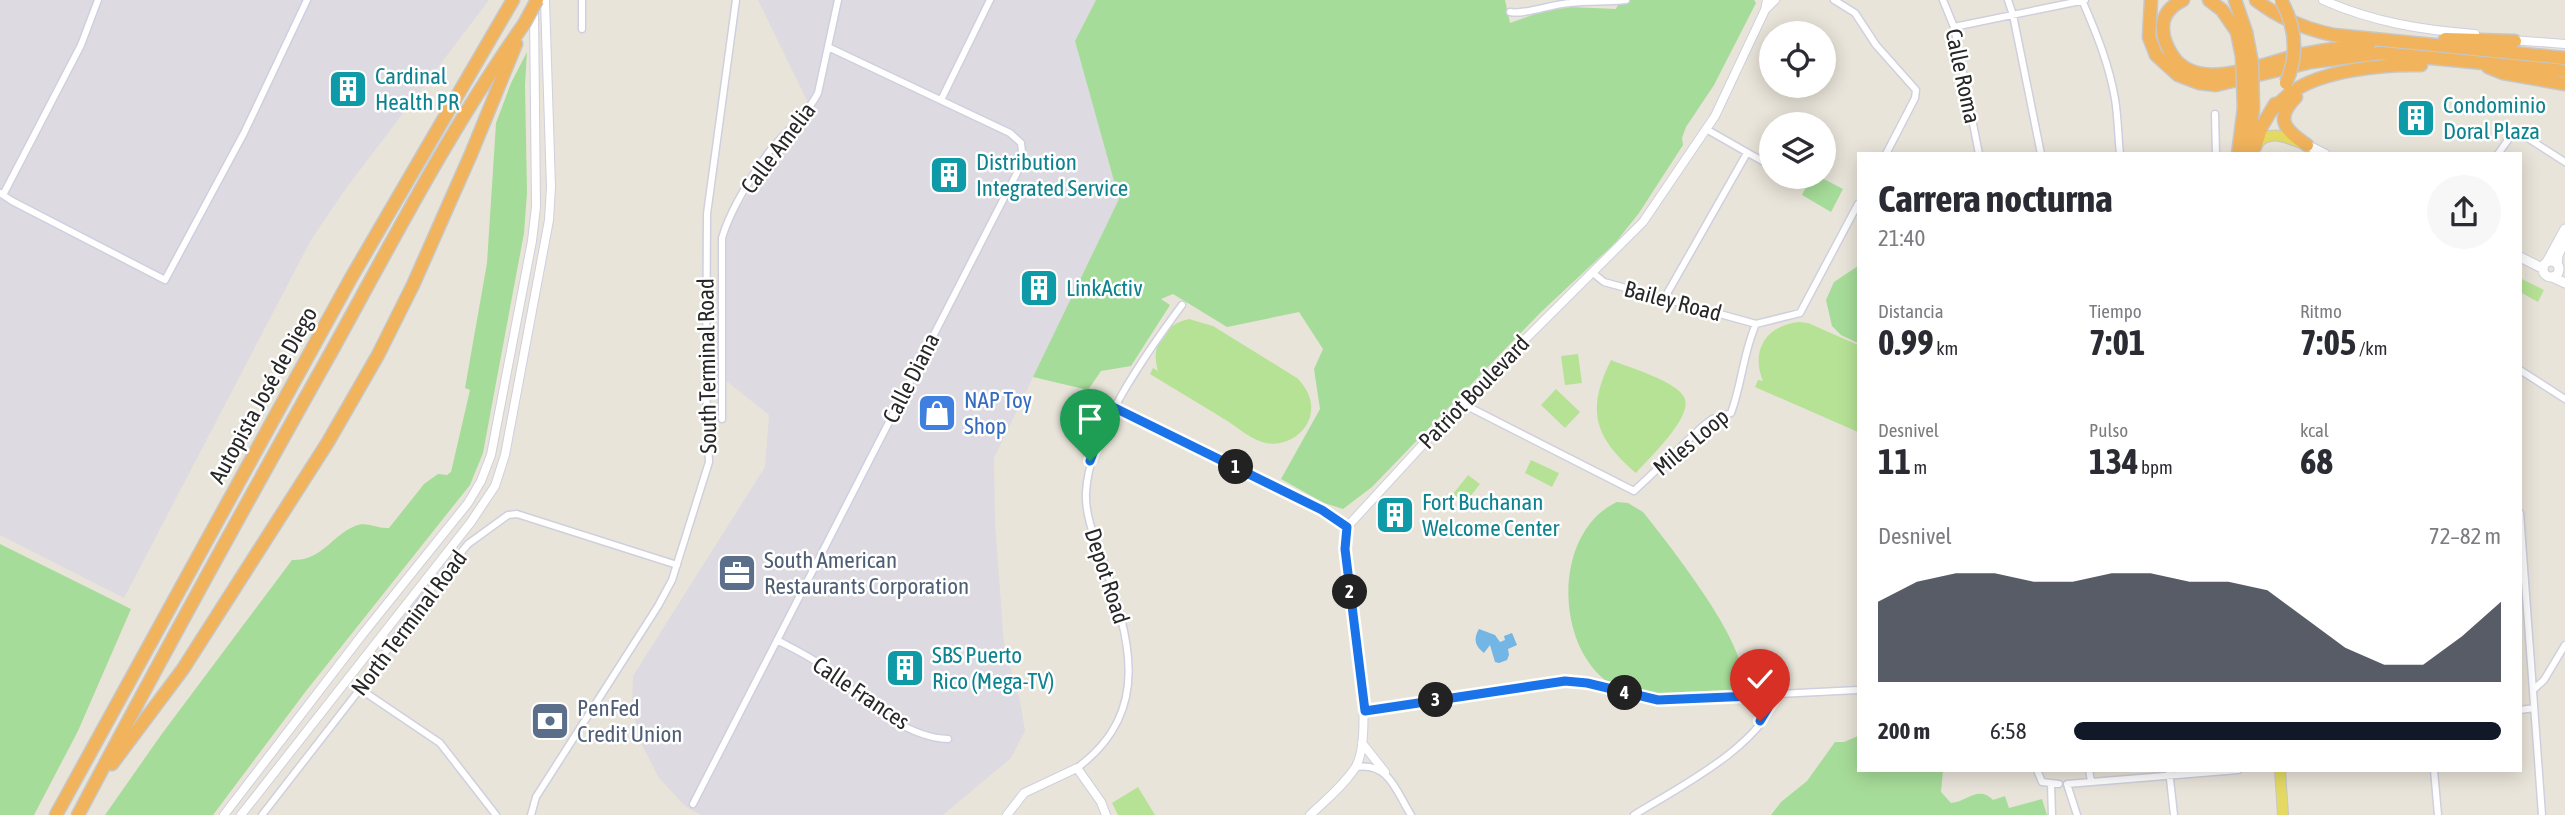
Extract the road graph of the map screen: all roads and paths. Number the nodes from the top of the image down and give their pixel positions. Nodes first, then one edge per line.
1 (98, 0) edge
2 (307, 0) edge
3 (536, 0) edge
4 (545, 0) edge
5 (582, 0) edge
6 (736, 0) edge
7 (838, 0) edge
8 (990, 0) edge
9 (1626, 0) edge
10 (1764, 0) edge
11 (1776, 0) edge
12 (1834, 0) edge
13 (1943, 0) edge
14 (2008, 0) edge
15 (2083, 0) edge
16 (2151, 0) edge
17 (2158, 0) edge
18 (2183, 0) edge
19 (2209, 0) edge
20 (2225, 0) edge
21 (2235, 0) edge
22 (2256, 0) edge
23 (2281, 0) edge
24 (2323, 0) edge
25 (510, 5) edge
26 (1765, 10) junction
27 (1510, 12) dead end
28 (2013, 15) junction
29 (524, 24) junction
30 (1954, 27) junction
31 (582, 29) dead end
32 (2242, 32) junction
33 (2347, 37) junction
34 (2390, 41) junction
35 (2515, 41) junction
36 (2565, 44) edge
37 (828, 47) junction
38 (2565, 58) edge
39 (2466, 60) junction
40 (2165, 63) junction
41 (2565, 71) edge
42 (2238, 76) junction
43 (2319, 80) junction
44 (2565, 84) edge
45 (942, 100) junction
46 (2248, 108) junction
47 (2272, 110) junction
48 (2215, 114) dead end
49 (1706, 129) junction
50 (2307, 145) junction
51 (1887, 152) edge
52 (1979, 152) edge
53 (2040, 152) edge
54 (2120, 152) edge
55 (2216, 152) edge
56 (2238, 152) edge
57 (2252, 152) edge
58 (2321, 152) edge
59 (2499, 152) edge
60 (1747, 153) junction
61 (1759, 160) edge
62 (2565, 162) edge
63 (2, 194) edge
64 (1857, 206) edge
65 (2565, 229) edge
66 (2565, 241) edge
67 (2522, 258) edge
68 (2554, 269) edge
69 (1593, 273) junction
70 (2565, 283) edge
71 (1664, 299) junction
72 (1182, 305) dead end
73 (1756, 324) junction
74 (2522, 371) edge
75 (2565, 399) edge
76 (1461, 403) junction
77 (1115, 408) junction
78 (722, 419) dead end
79 (1347, 527) junction
80 (2522, 540) edge
81 (677, 565) junction
82 (777, 640) junction
83 (2565, 645) edge
84 (360, 689) junction
85 (1857, 690) edge
86 (2533, 690) junction
87 (1776, 695) junction
88 (2534, 708) junction
89 (2522, 710) edge
90 (1365, 711) junction
91 (948, 739) dead end
92 (1362, 742) junction
93 (1077, 768) junction
94 (1356, 768) junction
95 (1385, 772) junction
96 (2038, 772) edge
97 (2089, 772) edge
98 (2192, 772) edge
99 (2280, 772) edge
100 (2434, 772) edge
101 (2169, 773) edge
102 (2091, 782) junction
103 (87, 799) junction
104 (693, 804) dead end
105 (56, 815) edge
106 (78, 815) edge
107 (224, 815) edge
108 (241, 815) edge
109 (262, 815) edge
110 (496, 815) edge
111 (531, 815) edge
112 (1007, 815) edge
113 (1106, 815) edge
114 (1310, 815) edge
115 (1411, 815) edge
116 (1634, 815) edge
117 (2052, 815) edge
118 (2077, 815) edge
119 (2174, 815) edge
120 (2283, 815) edge
121 (2438, 815) edge
122 (2542, 815) edge

1 - 63 street
2 - 63 street
3 - 29 highway, Autopista José de Diego, bridge
3 - 107 street
4 - 108 street
5 - 31 street
6 - 81 street, South Terminal Road
7 - 37 street, Calle Amelia
8 - 45 street
9 - 27 street
10 - 26 street
11 - 26 street
12 - 51 street
13 - 30 street, Calle Roma
14 - 28 street
15 - 28 street
15 - 54 street
16 - 40 highway
17 - 40 highway
18 - 42 highway
19 - 32 highway
20 - 32 highway
21 - 32 highway
22 - 33 highway
23 - 47 highway, bridge
24 - 35 street
25 - 105 highway, Autopista José de Diego
26 - 49 street, Patriot Boulevard
28 - 30 street
28 - 53 street
29 - 103 highway, Autopista José de Diego
29 - 103 highway, Autopista José de Diego
30 - 52 street, Calle Roma
32 - 46 highway, bridge
33 - 34 highway
33 - 35 highway
34 - 38 highway
34 - 42 highway
35 - 36 street
37 - 45 street, Calle Diana
37 - 78 street, Calle Amelia
39 - 41 highway
39 - 42 highway
39 - 43 highway
39 - 44 highway
40 - 42 highway
43 - 47 highway
43 - 50 highway
45 - 82 street, Calle Diana
46 - 56 highway
46 - 57 highway
47 - 57 highway
48 - 55 street
49 - 60 street
49 - 69 street, Patriot Boulevard
50 - 57 main road
50 - 58 main road
59 - 62 street
60 - 61 street
60 - 71 street
64 - 73 street
65 - 68 main road
66 - 68 main road
67 - 68 main road
68 - 70 main road
69 - 71 street, Bailey Road
69 - 76 street, Patriot Boulevard
71 - 73 street, Bailey Road
72 - 77 street, Depot Road
73 - 76 street, Miles Loop
74 - 75 street
76 - 79 street, Patriot Boulevard
77 - 79 street
77 - 93 street, Depot Road
79 - 90 street
80 - 86 street
81 - 84 street, North Terminal Road
81 - 111 street, South Terminal Road
82 - 91 street, Calle Frances
82 - 104 street, Calle Diana
83 - 86 street
84 - 109 street, North Terminal Road
84 - 110 street
85 - 87 street
86 - 88 street
87 - 90 street
87 - 116 street
88 - 89 street
88 - 122 street
90 - 92 street
92 - 94 street
92 - 95 street
93 - 112 street, Depot Road
93 - 113 street
94 - 95 street
94 - 114 street
95 - 115 street
96 - 117 street
97 - 102 street
98 - 101 street
99 - 120 main road
100 - 121 street
101 - 102 street
101 - 119 street
102 - 118 street
103 - 106 highway, Autopista José de Diego

